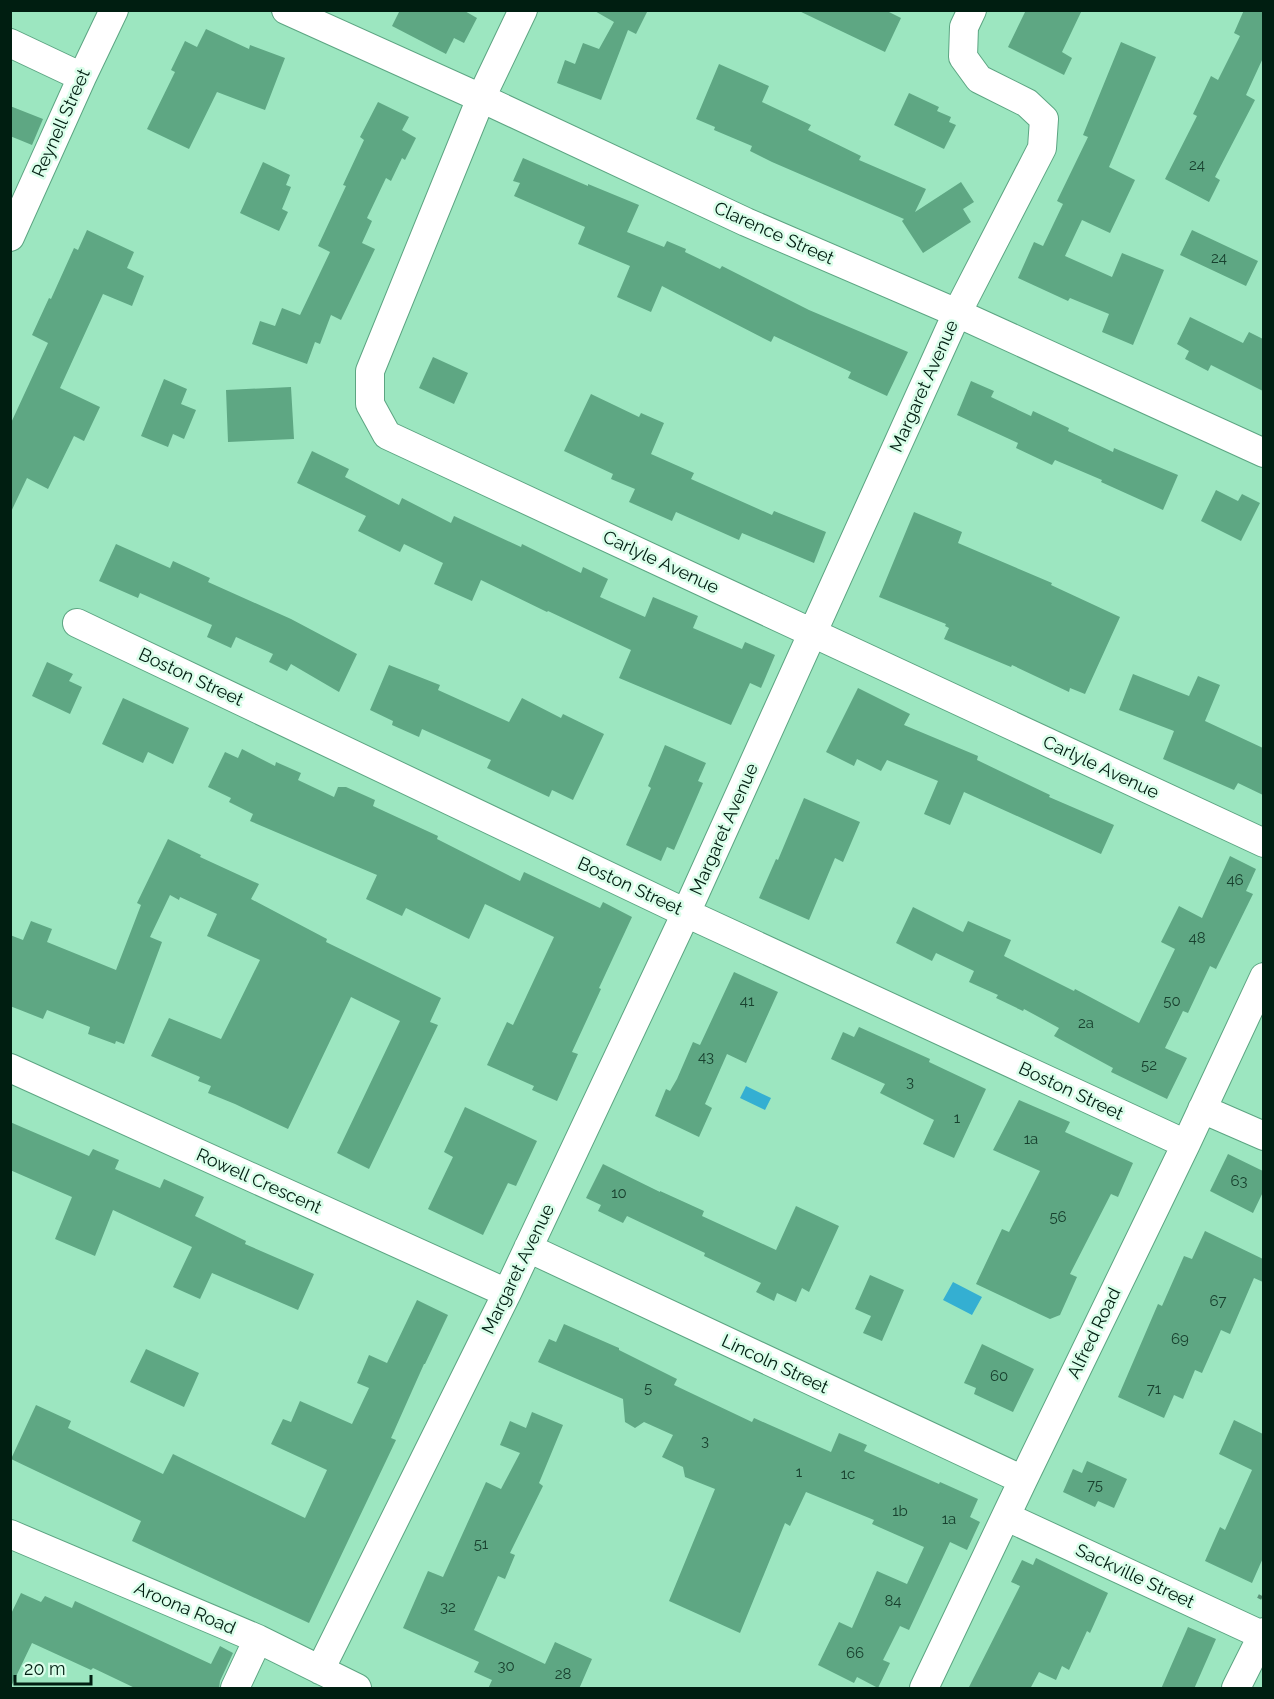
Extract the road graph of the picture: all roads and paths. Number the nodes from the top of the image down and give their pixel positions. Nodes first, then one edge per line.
1 (114, 10) edge
2 (286, 10) edge
3 (523, 10) edge
4 (972, 10) edge
5 (10, 44) edge
6 (82, 77) junction
7 (481, 98) junction
8 (10, 237) edge
9 (957, 313) junction
10 (1263, 453) edge
11 (77, 623) dead end
12 (813, 633) junction
13 (1263, 843) edge
14 (686, 913) junction
15 (1263, 977) edge
16 (10, 1068) edge
17 (1202, 1109) junction
18 (1263, 1136) edge
19 (1186, 1144) junction
20 (528, 1248) junction
21 (507, 1293) junction
22 (1023, 1480) junction
23 (1007, 1517) junction
24 (11, 1536) edge
25 (1258, 1596) dead end
26 (1263, 1599) edge
27 (1263, 1634) edge
28 (258, 1639) junction
29 (320, 1670) junction
30 (235, 1689) edge
31 (357, 1689) edge
32 (924, 1689) edge
33 (1236, 1689) edge

1 - 6 street, Reynell Street
2 - 7 street, Clarence Street
3 - 7 street, Carlyle Avenue
4 - 9 street, Margaret Avenue
5 - 6 street
6 - 8 street, Reynell Street
7 - 9 street, Clarence Street
7 - 12 street, Carlyle Avenue
9 - 10 street, Clarence Street
9 - 12 street, Margaret Avenue
11 - 14 street, Boston Street
12 - 13 street, Carlyle Avenue
12 - 14 street, Margaret Avenue
14 - 19 street, Boston Street
14 - 20 street, Margaret Avenue
15 - 17 street, Alfred Road
16 - 21 street, Rowell Crescent
17 - 18 street
17 - 19 street, Alfred Road
19 - 22 street, Alfred Road
20 - 21 street, Margaret Avenue
20 - 22 street, Lincoln Street
21 - 29 street, Margaret Avenue
22 - 23 street, Alfred Road
23 - 27 street, Sackville Street
23 - 32 street, Alfred Road
24 - 28 street, Aroona Road
25 - 26 path
27 - 33 street
28 - 29 street, Aroona Road
28 - 30 street
29 - 31 street, Aroona Road

